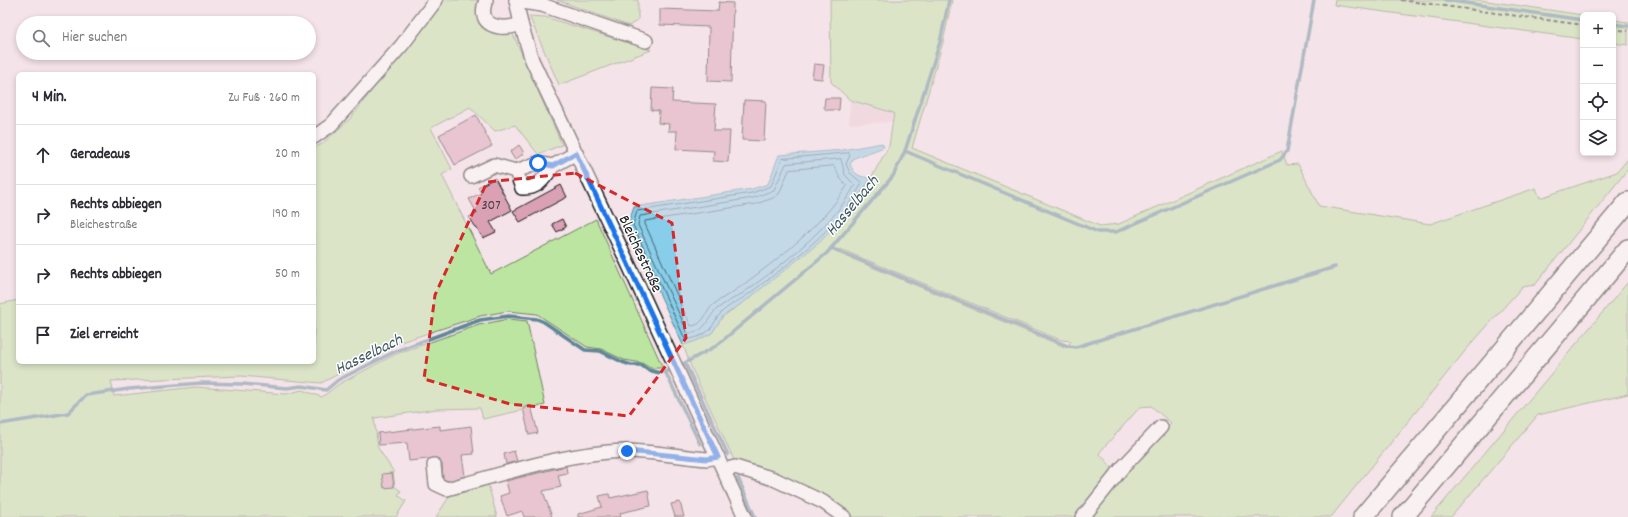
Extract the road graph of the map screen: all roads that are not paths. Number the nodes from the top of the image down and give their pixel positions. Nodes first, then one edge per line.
1 (436, 0) edge
2 (486, 0) edge
3 (516, 1) edge
4 (521, 24) junction
5 (646, 41) dead end
6 (316, 136) edge
7 (576, 153) junction
8 (553, 166) junction
9 (516, 171) junction
10 (471, 176) dead end
11 (1628, 202) edge
12 (1628, 249) edge
13 (1161, 427) dead end
14 (718, 457) junction
15 (434, 465) dead end
16 (724, 470) junction
17 (746, 517) edge
18 (844, 517) edge
19 (1083, 517) edge
20 (1364, 517) edge
21 (1403, 517) edge

1 - 6 street
2 - 4 street
3 - 4 street, Bleichestraße
3 - 5 street
4 - 7 street, Bleichestraße
7 - 8 street
7 - 14 street, Bleichestraße
8 - 9 street
8 - 9 street
9 - 10 street
11 - 20 highway
12 - 21 highway
13 - 19 street
14 - 15 street
14 - 16 street, Bleichestraße
16 - 17 street, Bleichestraße
16 - 18 street

